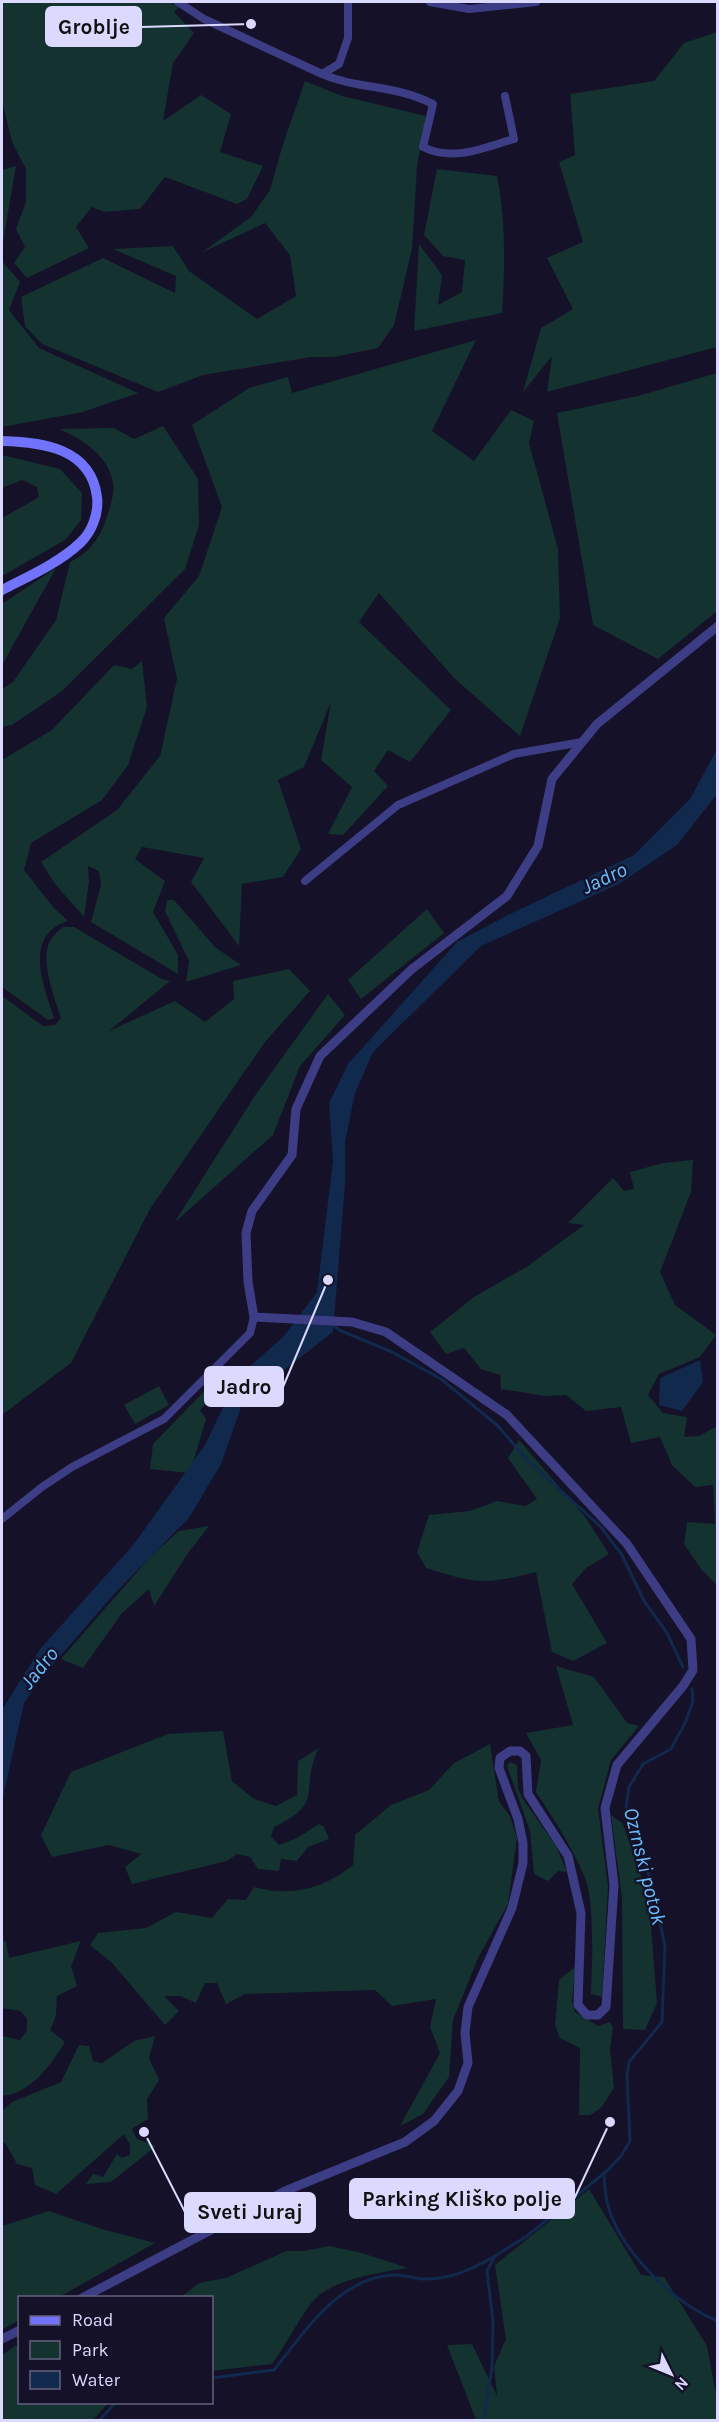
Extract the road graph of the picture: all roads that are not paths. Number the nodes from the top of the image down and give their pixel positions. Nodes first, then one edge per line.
1 (178, 2) edge
2 (348, 2) edge
3 (430, 2) edge
4 (536, 2) edge
5 (322, 74) junction
6 (505, 96) dead end
7 (2, 441) edge
8 (2, 590) edge
9 (717, 626) edge
10 (582, 742) junction
11 (305, 881) dead end
12 (254, 1317) junction
13 (2, 1519) edge
14 (85, 2296) edge
15 (18, 2331) edge
16 (2, 2339) edge

1 - 5 street
2 - 5 street
3 - 4 street
5 - 6 street
7 - 8 main road
9 - 10 street
10 - 11 street
10 - 12 street
12 - 13 street
12 - 14 street
15 - 16 street

